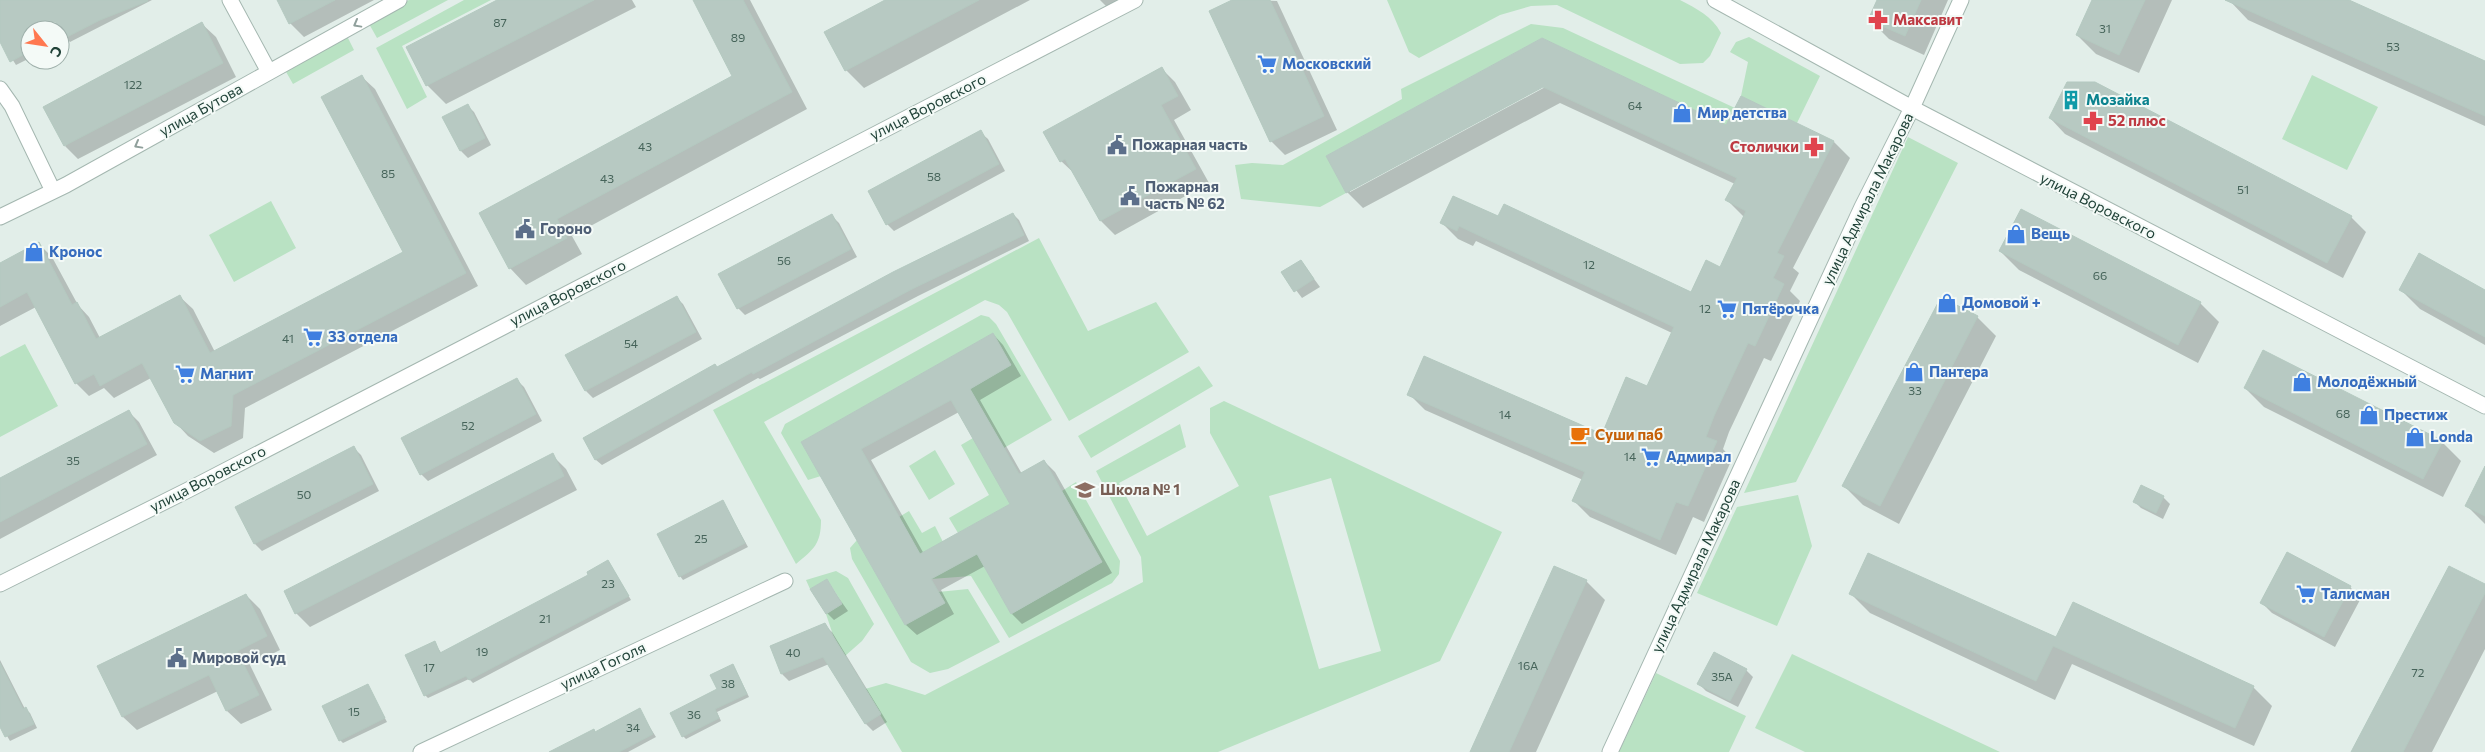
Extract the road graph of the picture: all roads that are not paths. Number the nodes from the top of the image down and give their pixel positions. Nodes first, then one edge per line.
1 (230, 0) edge
2 (399, 0) edge
3 (1135, 0) edge
4 (1715, 0) edge
5 (1961, 0) edge
6 (269, 72) junction
7 (0, 89) edge
8 (1912, 108) junction
9 (53, 191) junction
10 (0, 217) edge
11 (2485, 406) edge
12 (785, 581) dead end
13 (0, 584) edge
14 (421, 752) edge
15 (1610, 752) edge

1 - 6 street
2 -> 6 street, улица Бутова
3 - 13 street, улица Воровского
4 - 8 street, улица Воровского
5 - 8 street, улица Адмирала Макарова
6 -> 9 street, улица Бутова
7 - 9 street
8 - 11 street, улица Воровского
8 - 15 street, улица Адмирала Макарова
9 - 10 street, улица Бутова
12 - 14 street, улица Гоголя

